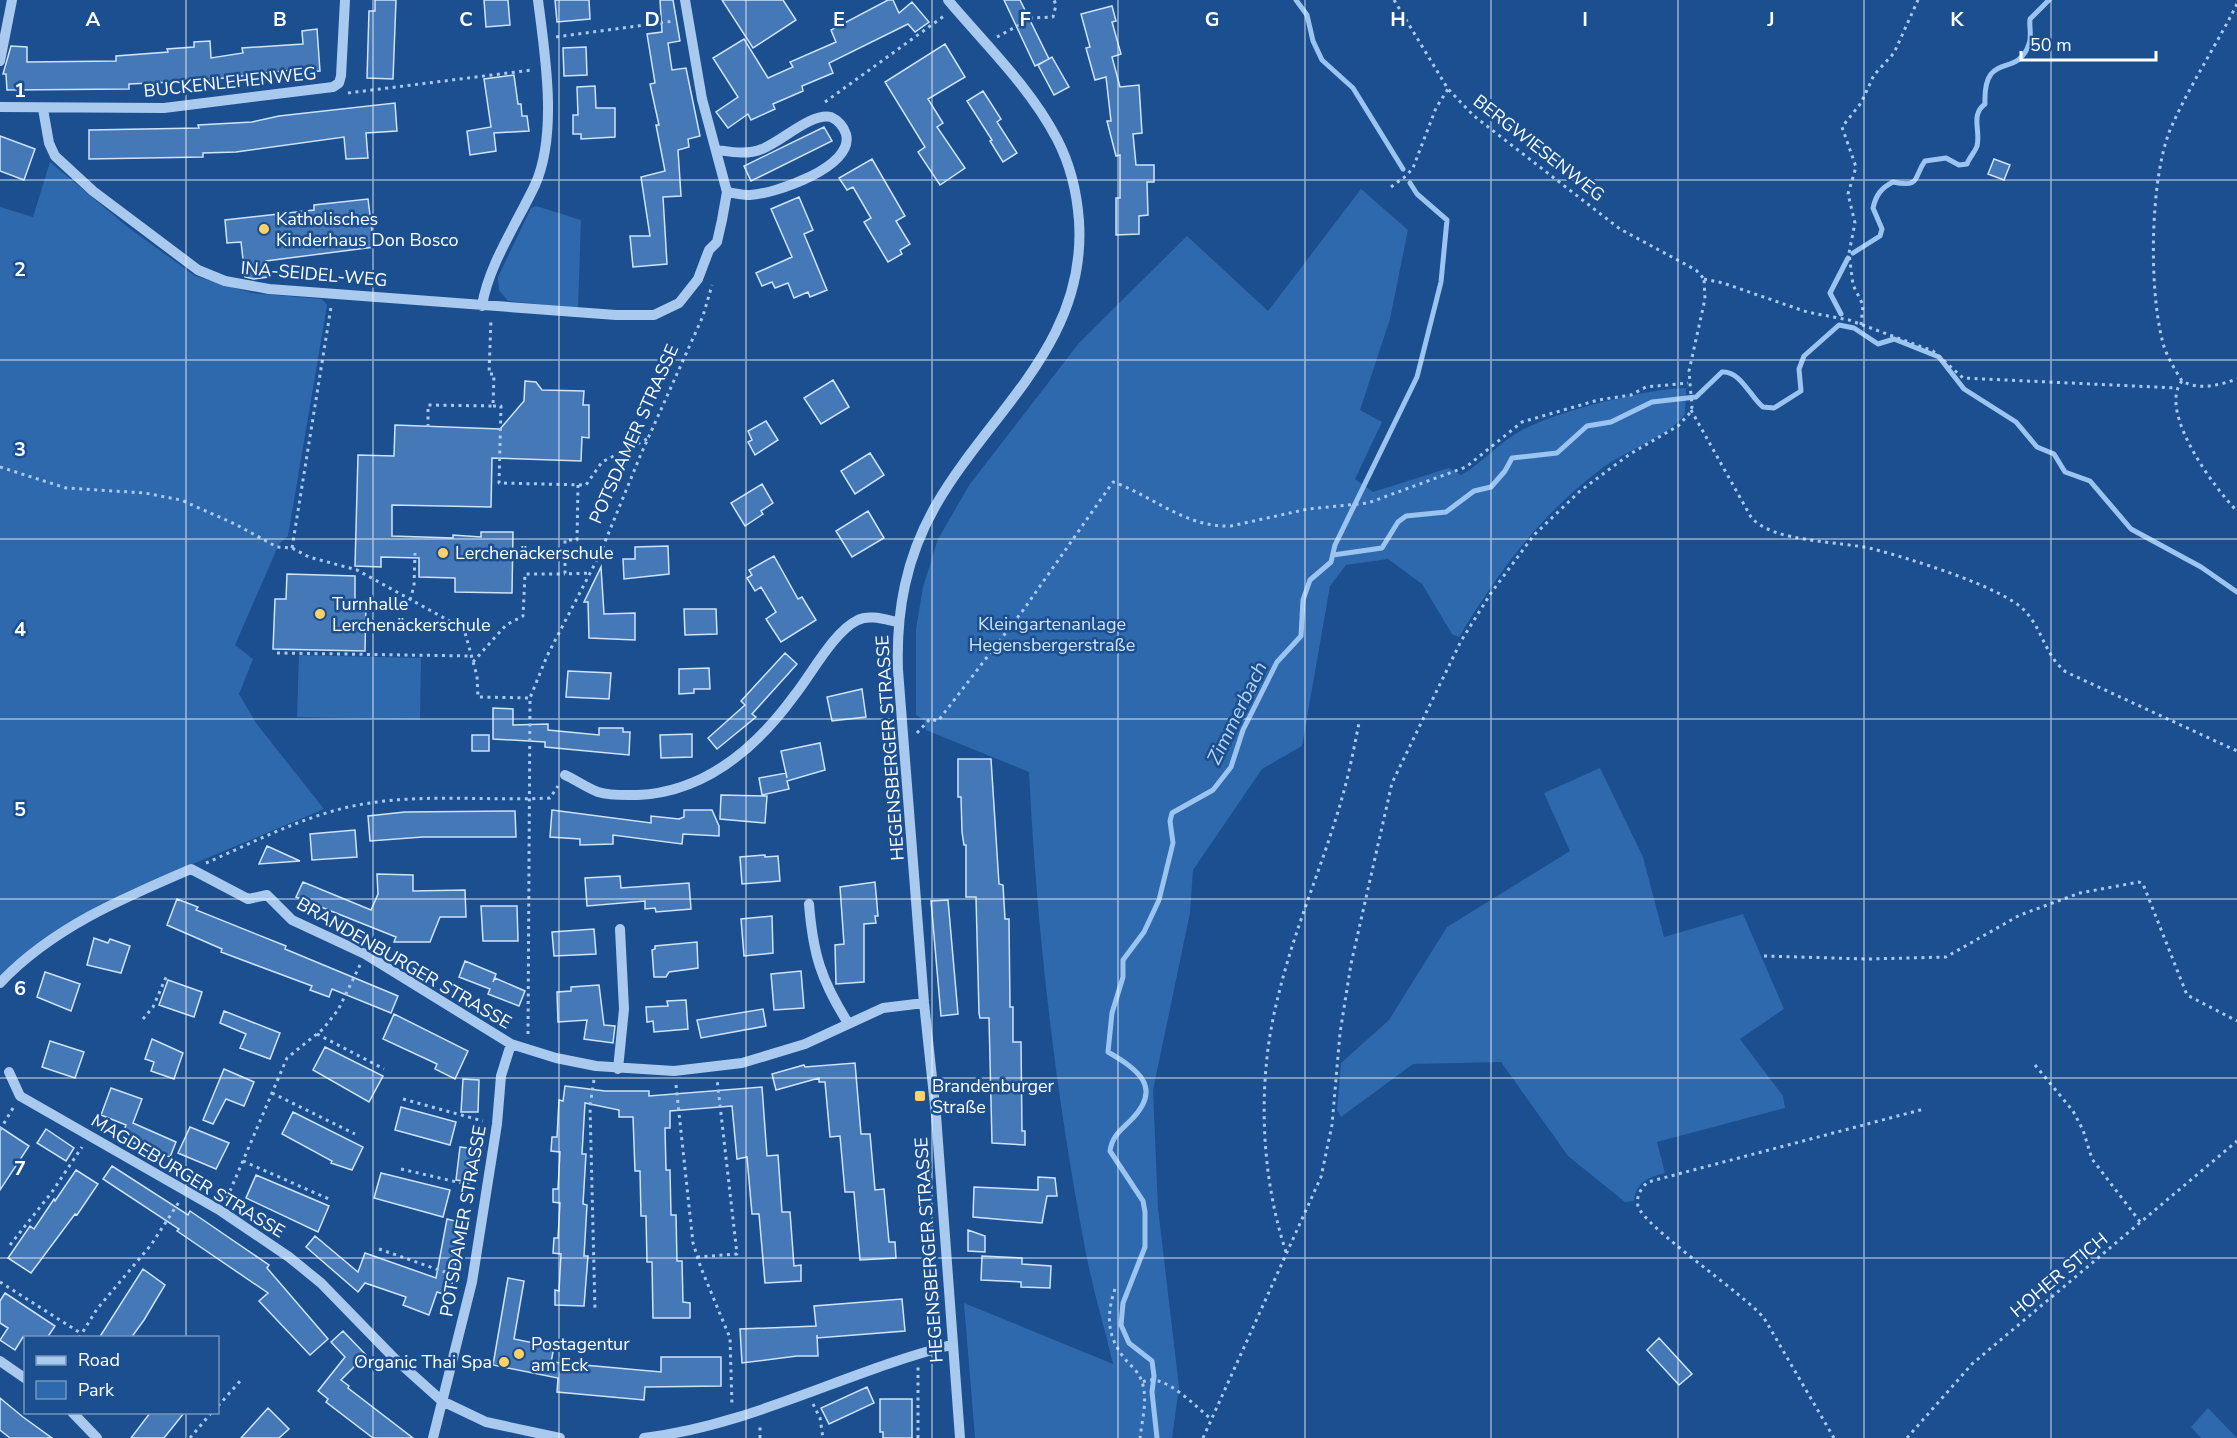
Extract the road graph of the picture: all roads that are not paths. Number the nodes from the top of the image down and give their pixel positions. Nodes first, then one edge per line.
1 (12, 0) edge
2 (345, 0) edge
3 (538, 0) edge
4 (685, 0) edge
5 (951, 4) edge
6 (0, 61) edge
7 (0, 107) edge
8 (43, 109) junction
9 (717, 150) junction
10 (727, 192) junction
11 (487, 306) junction
12 (898, 622) junction
13 (565, 775) road end
14 (809, 904) dead end
15 (620, 929) dead end
16 (0, 983) edge
17 (924, 1003) junction
18 (848, 1023) junction
19 (511, 1044) junction
20 (618, 1069) junction
21 (9, 1072) dead end
22 (951, 1345) junction
23 (0, 1361) edge
24 (24, 1378) edge
25 (442, 1401) junction
26 (73, 1414) edge
27 (97, 1438) edge
28 (433, 1438) edge
29 (560, 1438) edge
30 (644, 1438) edge
31 (960, 1438) edge

1 - 6 street
2 - 8 street, BUCKENLEHENWEG
3 - 11 street
4 - 9 street
5 - 12 street, HEGENSBERGER STRASSE
7 - 8 street, BUCKENLEHENWEG
8 - 11 street, INA-SEIDEL-WEG
9 - 10 street
9 - 10 street
10 - 11 street, INA-SEIDEL-WEG
12 - 13 street
12 - 17 street, HEGENSBERGER STRASSE
14 - 18 street
15 - 20 street
16 - 19 street, BRANDENBURGER STRASSE
17 - 18 street, BRANDENBURGER STRASSE
17 - 22 street, HEGENSBERGER STRASSE
18 - 20 street, BRANDENBURGER STRASSE
19 - 20 street, BRANDENBURGER STRASSE
19 - 25 street, POTSDAMER STRASSE
21 - 25 street, MAGDEBURGER STRASSE
22 - 30 street
22 - 31 street, HEGENSBERGER STRASSE
23 - 24 street
25 - 28 street, POTSDAMER STRASSE
25 - 29 street, MAGDEBURGER STRASSE
26 - 27 street

